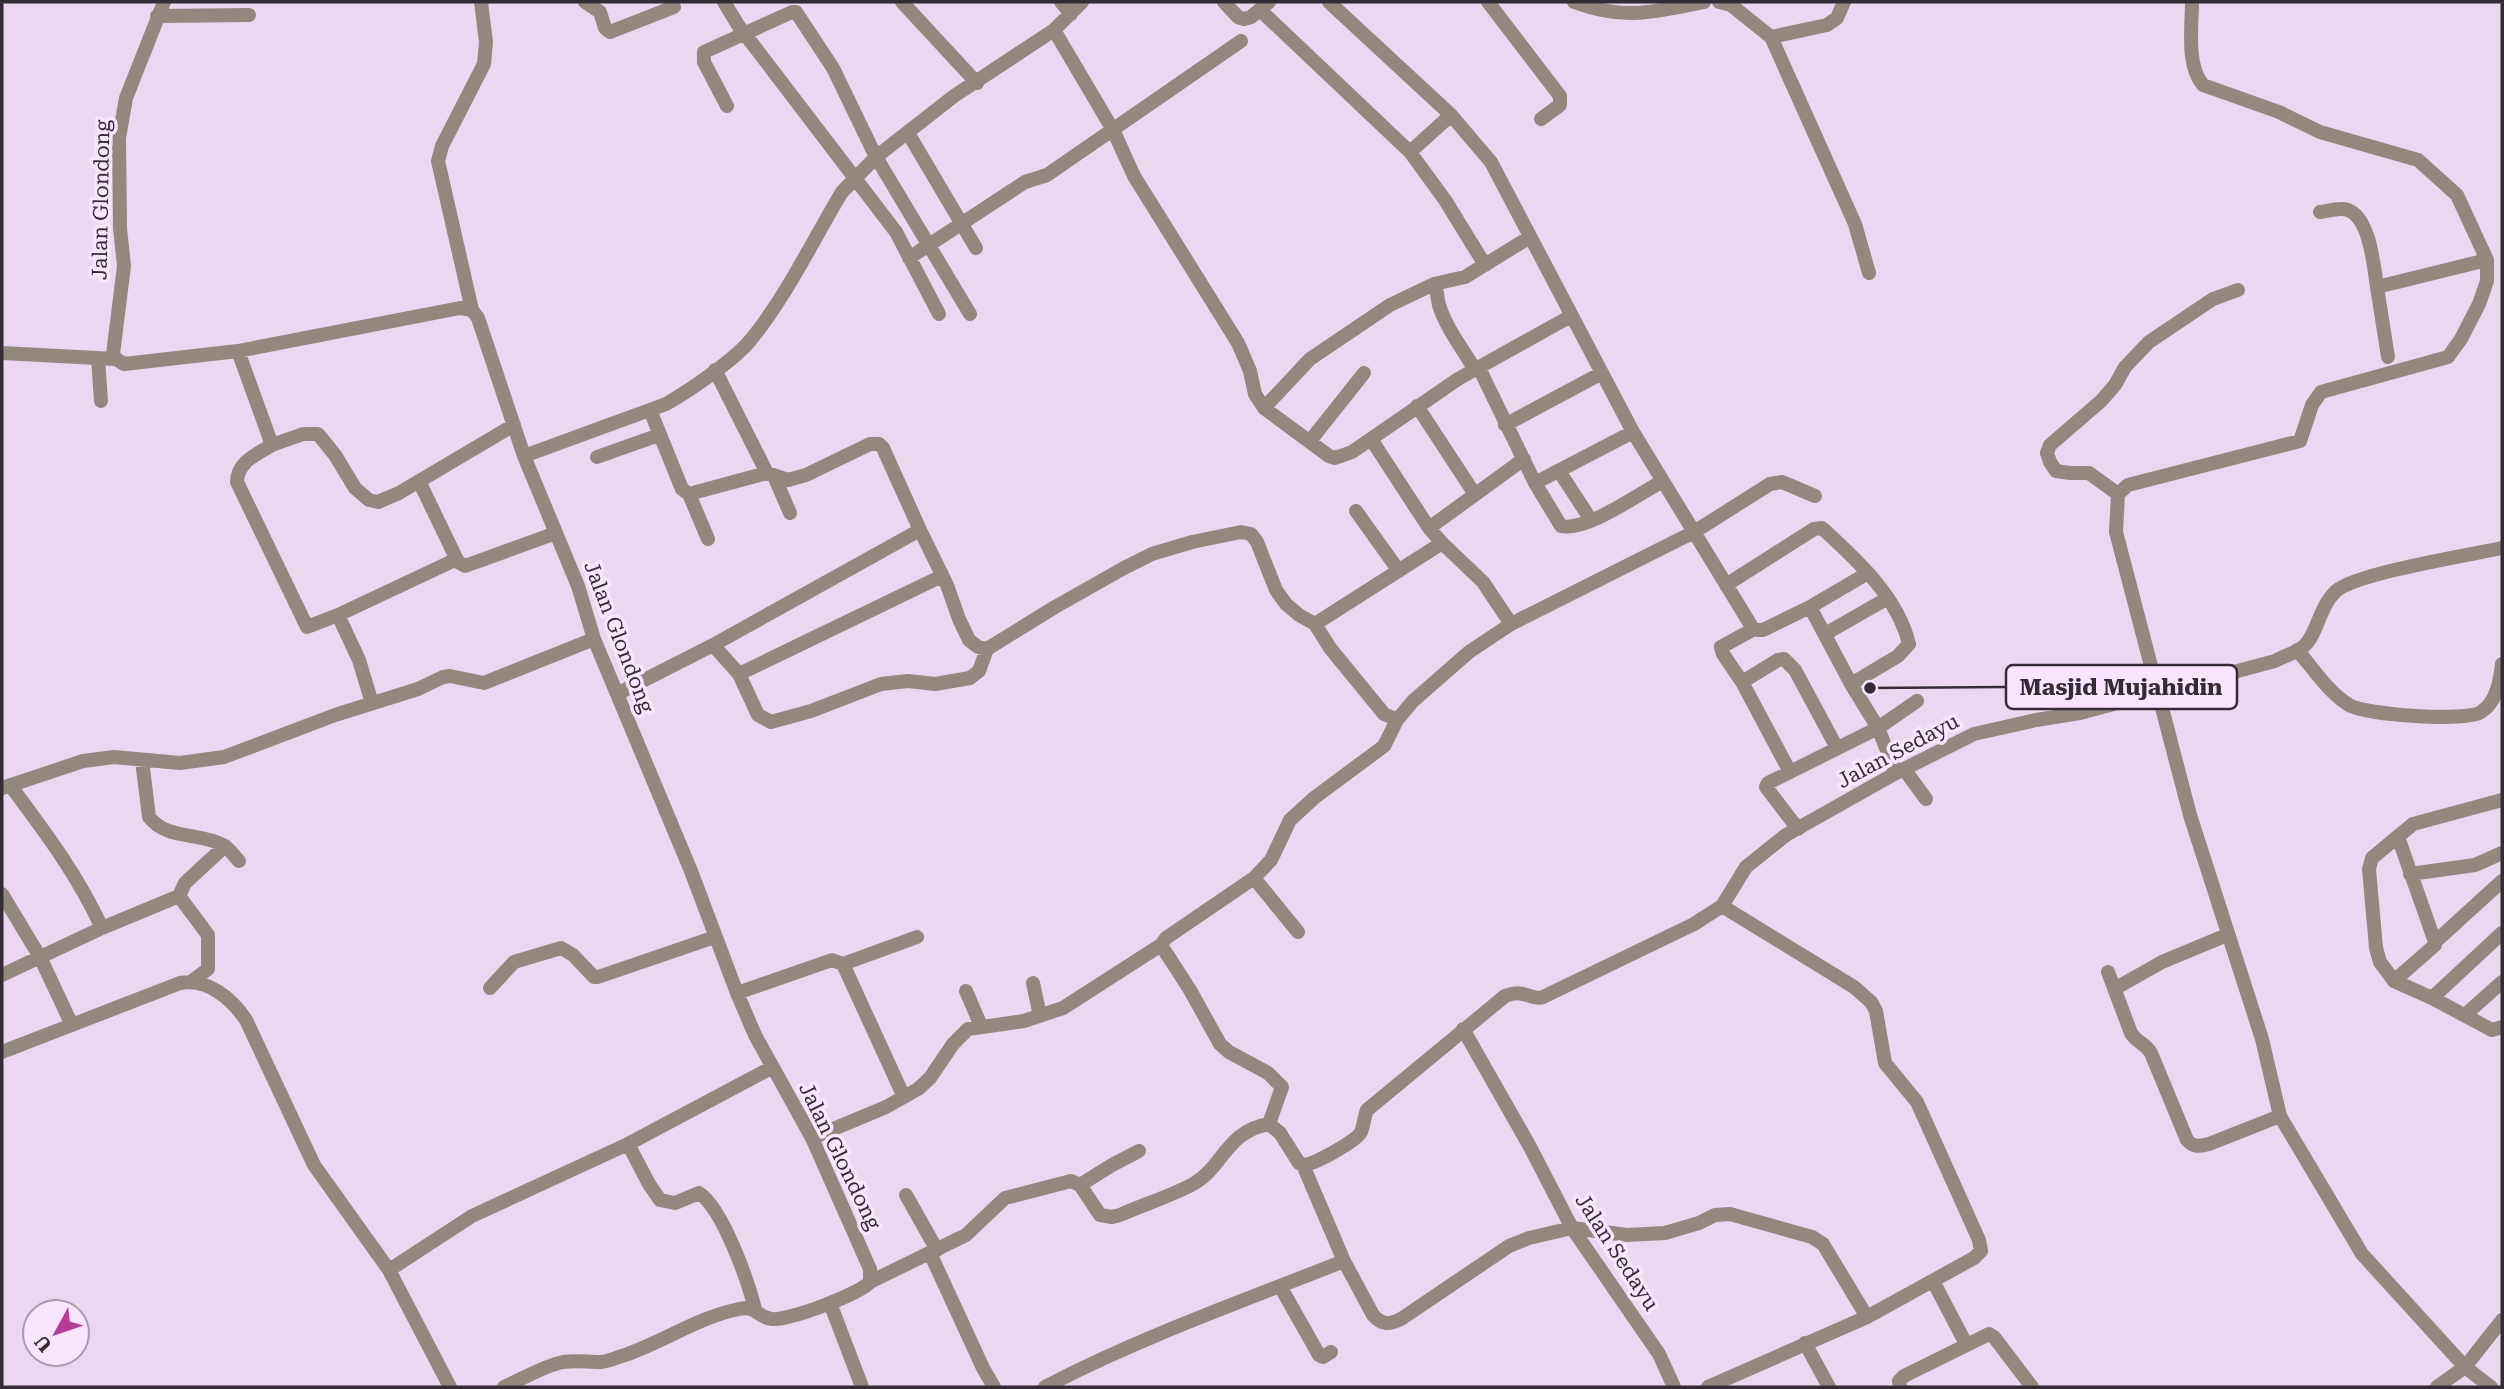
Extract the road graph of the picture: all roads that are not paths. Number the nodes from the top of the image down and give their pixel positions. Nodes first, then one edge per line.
1 (164, 2) edge
2 (481, 2) edge
3 (585, 2) edge
4 (724, 2) edge
5 (902, 2) edge
6 (1082, 2) edge
7 (1224, 2) edge
8 (1329, 2) edge
9 (1488, 2) edge
10 (1574, 2) edge
11 (1704, 2) edge
12 (1719, 2) edge
13 (1844, 2) edge
14 (2192, 2) edge
15 (1266, 4) edge
16 (674, 7) dead end
17 (800, 7) edge
18 (1066, 8) edge
19 (249, 15) dead end
20 (158, 16) junction
21 (1054, 30) junction
22 (744, 33) junction
23 (1771, 37) junction
24 (1241, 41) dead end
25 (977, 83) junction
26 (727, 106) dead end
27 (1451, 115) junction
28 (1541, 119) dead end
29 (1113, 130) junction
30 (908, 133) junction
31 (1410, 152) junction
32 (876, 157) junction
33 (853, 177) junction
34 (2320, 212) dead end
35 (961, 223) junction
36 (1530, 237) junction
37 (929, 246) junction
38 (976, 248) dead end
39 (909, 258) junction
40 (2487, 260) junction
41 (1485, 265) junction
42 (1869, 273) dead end
43 (1434, 284) junction
44 (2377, 287) junction
45 (2238, 290) dead end
46 (472, 310) junction
47 (939, 314) dead end
48 (970, 314) dead end
49 (1571, 316) junction
50 (238, 351) junction
51 (2, 353) edge
52 (2388, 357) dead end
53 (98, 358) junction
54 (116, 359) junction
55 (1477, 369) junction
56 (715, 370) junction
57 (1364, 373) dead end
58 (1602, 373) junction
59 (101, 401) dead end
60 (1417, 406) junction
61 (1264, 408) junction
62 (650, 410) junction
63 (514, 425) junction
64 (1505, 425) junction
65 (606, 427) junction
66 (1633, 432) junction
67 (659, 435) junction
68 (1371, 439) junction
69 (1310, 441) junction
70 (272, 445) junction
71 (615, 450) junction
72 (524, 456) junction
73 (597, 457) dead end
74 (1524, 459) junction
75 (1559, 471) junction
76 (771, 474) junction
77 (419, 481) junction
78 (1663, 481) junction
79 (1535, 483) junction
80 (1474, 493) junction
81 (689, 494) junction
82 (2118, 494) junction
83 (1815, 496) dead end
84 (1356, 511) dead end
85 (790, 513) dead end
86 (1591, 520) junction
87 (1429, 528) junction
88 (920, 530) junction
89 (1694, 532) junction
90 (556, 533) junction
91 (708, 539) dead end
92 (1442, 543) junction
93 (2502, 548) edge
94 (457, 559) junction
95 (1399, 571) junction
96 (1868, 573) junction
97 (942, 576) junction
98 (1726, 585) junction
99 (1888, 598) junction
100 (1810, 607) junction
101 (338, 615) junction
102 (1315, 624) junction
103 (1511, 624) junction
104 (1754, 629) junction
105 (1825, 634) junction
106 (594, 639) junction
107 (713, 645) junction
108 (987, 649) junction
109 (2297, 650) junction
110 (2502, 664) edge
111 (739, 674) junction
112 (1742, 682) junction
113 (1851, 684) junction
114 (2157, 692) junction
115 (617, 694) junction
116 (1917, 701) dead end
117 (372, 703) junction
118 (1397, 720) junction
119 (1878, 728) junction
120 (1837, 748) junction
121 (142, 760) junction
122 (1900, 771) junction
123 (1790, 772) junction
124 (6, 786) edge
125 (1926, 799) dead end
126 (2502, 800) edge
127 (1798, 829) junction
128 (2398, 836) junction
129 (225, 846) junction
130 (2502, 853) edge
131 (239, 861) dead end
132 (2410, 874) junction
133 (1254, 878) junction
134 (2502, 881) edge
135 (2, 894) edge
136 (179, 896) junction
137 (1722, 906) junction
138 (102, 928) junction
139 (1298, 932) dead end
140 (2502, 933) edge
141 (2227, 935) junction
142 (917, 936) dead end
143 (715, 937) junction
144 (2435, 942) junction
145 (1161, 945) junction
146 (40, 957) junction
147 (843, 964) junction
148 (2108, 972) dead end
149 (2, 975) edge
150 (192, 981) junction
151 (2394, 981) junction
152 (2502, 982) edge
153 (1033, 983) dead end
154 (490, 988) dead end
155 (2116, 988) junction
156 (966, 991) dead end
157 (737, 993) junction
158 (2432, 998) junction
159 (2465, 1015) junction
160 (1040, 1016) junction
161 (71, 1023) junction
162 (981, 1026) junction
163 (2502, 1027) edge
164 (1463, 1029) junction
165 (2, 1052) edge
166 (772, 1068) junction
167 (904, 1097) junction
168 (2280, 1116) junction
169 (1269, 1124) junction
170 (812, 1138) junction
171 (628, 1144) junction
172 (1139, 1151) dead end
173 (1303, 1165) junction
174 (1080, 1185) junction
175 (906, 1195) dead end
176 (1572, 1228) junction
177 (934, 1251) junction
178 (1344, 1261) junction
179 (389, 1270) junction
180 (1933, 1281) junction
181 (870, 1282) junction
182 (1280, 1286) junction
183 (830, 1303) junction
184 (755, 1309) junction
185 (1867, 1317) junction
186 (2502, 1320) edge
187 (1805, 1343) junction
188 (1966, 1344) junction
189 (1332, 1352) dead end
190 (2465, 1367) junction
191 (450, 1387) edge
192 (504, 1387) edge
193 (862, 1387) edge
194 (994, 1387) edge
195 (1045, 1387) edge
196 (1674, 1387) edge
197 (1708, 1387) edge
198 (1829, 1387) edge
199 (1900, 1387) edge
200 (2032, 1387) edge
201 (2437, 1387) edge
202 (2491, 1387) edge

1 - 20 street, Jalan Glondong
2 - 46 street, Jalan Glondong
3 - 16 street
4 - 22 street
5 - 25 street
6 - 18 street
7 - 15 street
8 - 27 street
9 - 28 street
10 - 11 street
12 - 23 street
13 - 23 street
14 - 40 street
15 - 31 street
17 - 22 street
17 - 32 street
18 - 21 street
19 - 20 street
20 - 54 street, Jalan Glondong
21 - 25 street
21 - 29 street
22 - 26 street
22 - 33 street
23 - 42 street
24 - 29 street
25 - 30 street
27 - 31 street
27 - 36 street
29 - 35 street
29 - 61 street
30 - 32 street
30 - 35 street
31 - 41 street
32 - 33 street
32 - 37 street
33 - 39 street
33 - 56 street
34 - 44 street
35 - 37 street
35 - 38 street
36 - 41 street
36 - 49 street
37 - 39 street
37 - 48 street
39 - 47 street
40 - 44 street
40 - 82 street
41 - 43 street
43 - 55 street
43 - 61 street
44 - 52 street
45 - 82 street
46 - 50 street
46 - 63 street, Jalan Glondong
49 - 55 street
49 - 58 street
50 - 54 street
50 - 70 street
51 - 53 street
53 - 54 street
53 - 59 street
55 - 60 street
55 - 64 street
56 - 62 street
56 - 76 street
57 - 69 street
58 - 64 street
58 - 66 street
60 - 68 street
60 - 80 street
61 - 69 street
62 - 65 street
62 - 67 street
63 - 72 street, Jalan Glondong
63 - 77 street
64 - 74 street
65 - 71 street
65 - 72 street
66 - 75 street
66 - 78 street
67 - 71 street
67 - 81 street
68 - 69 street
68 - 87 street
70 - 77 street
70 - 101 street
71 - 73 street
72 - 90 street, Jalan Glondong
74 - 79 street
74 - 80 street
75 - 79 street
75 - 86 street
76 - 81 street
76 - 85 street
76 - 88 street
77 - 94 street
78 - 86 street
78 - 89 street
79 - 86 street
80 - 87 street
81 - 91 street
82 - 114 street
83 - 89 street
84 - 95 street
87 - 92 street
88 - 97 street
88 - 107 street
89 - 98 street
89 - 103 street
90 - 94 street
90 - 106 street, Jalan Glondong
92 - 95 street
92 - 103 street
93 - 109 street
94 - 101 street
95 - 102 street
96 - 98 street
96 - 99 street
96 - 100 street
97 - 108 street
97 - 111 street
98 - 104 street
99 - 105 street
99 - 113 street
100 - 104 street
100 - 105 street
101 - 117 street
102 - 108 street
102 - 118 street
103 - 118 street
104 - 112 street
105 - 113 street
106 - 115 street, Jalan Glondong
106 - 117 street
107 - 111 street
107 - 115 street
108 - 111 street
109 - 110 street
109 - 114 street, Jalan Sedayu
112 - 120 street
112 - 123 street
113 - 119 street
114 - 122 street, Jalan Sedayu
114 - 141 street
115 - 143 street, Jalan Glondong
116 - 119 street
117 - 121 street
118 - 133 street
119 - 120 street
119 - 122 street
120 - 123 street
121 - 124 street
121 - 129 street
122 - 125 street
122 - 127 street, Jalan Sedayu
123 - 127 street
124 - 138 street
126 - 128 street
127 - 137 street, Jalan Sedayu
128 - 132 street
128 - 151 street
129 - 131 street
129 - 136 street
130 - 132 street
132 - 144 street
133 - 139 street
133 - 145 street
134 - 144 street
135 - 146 street
136 - 138 street
136 - 150 street
137 - 164 street, Jalan Sedayu
137 - 180 street
138 - 146 street
140 - 158 street
141 - 155 street
141 - 168 street
142 - 147 street
143 - 154 street
143 - 157 street, Jalan Glondong
144 - 151 street
145 - 160 street
145 - 169 street
146 - 149 street
146 - 161 street
147 - 157 street
147 - 167 street
148 - 155 street
150 - 161 street
150 - 179 street
151 - 158 street
152 - 159 street
153 - 160 street
155 - 168 street
156 - 162 street
157 - 166 street, Jalan Glondong
158 - 159 street
159 - 163 street
160 - 162 street
161 - 165 street
162 - 167 street
164 - 173 street, Jalan Sedayu
164 - 176 street, Jalan Sedayu
166 - 170 street, Jalan Glondong
166 - 171 street
167 - 170 street
168 - 190 street
169 - 173 street
169 - 174 street
170 - 181 street, Jalan Glondong
171 - 179 street
171 - 184 street
172 - 174 street
173 - 178 street
174 - 177 street
175 - 177 street
176 - 178 street
176 - 185 street
176 - 196 street, Jalan Sedayu
177 - 181 street
177 - 194 street
178 - 182 street
179 - 191 street
180 - 185 street
180 - 188 street
181 - 183 street
182 - 189 street
182 - 195 street
183 - 184 street
183 - 193 street
184 - 192 street
185 - 187 street
186 - 190 street
187 - 197 street
187 - 198 street
188 - 199 street
188 - 200 street
190 - 201 street
190 - 202 street

